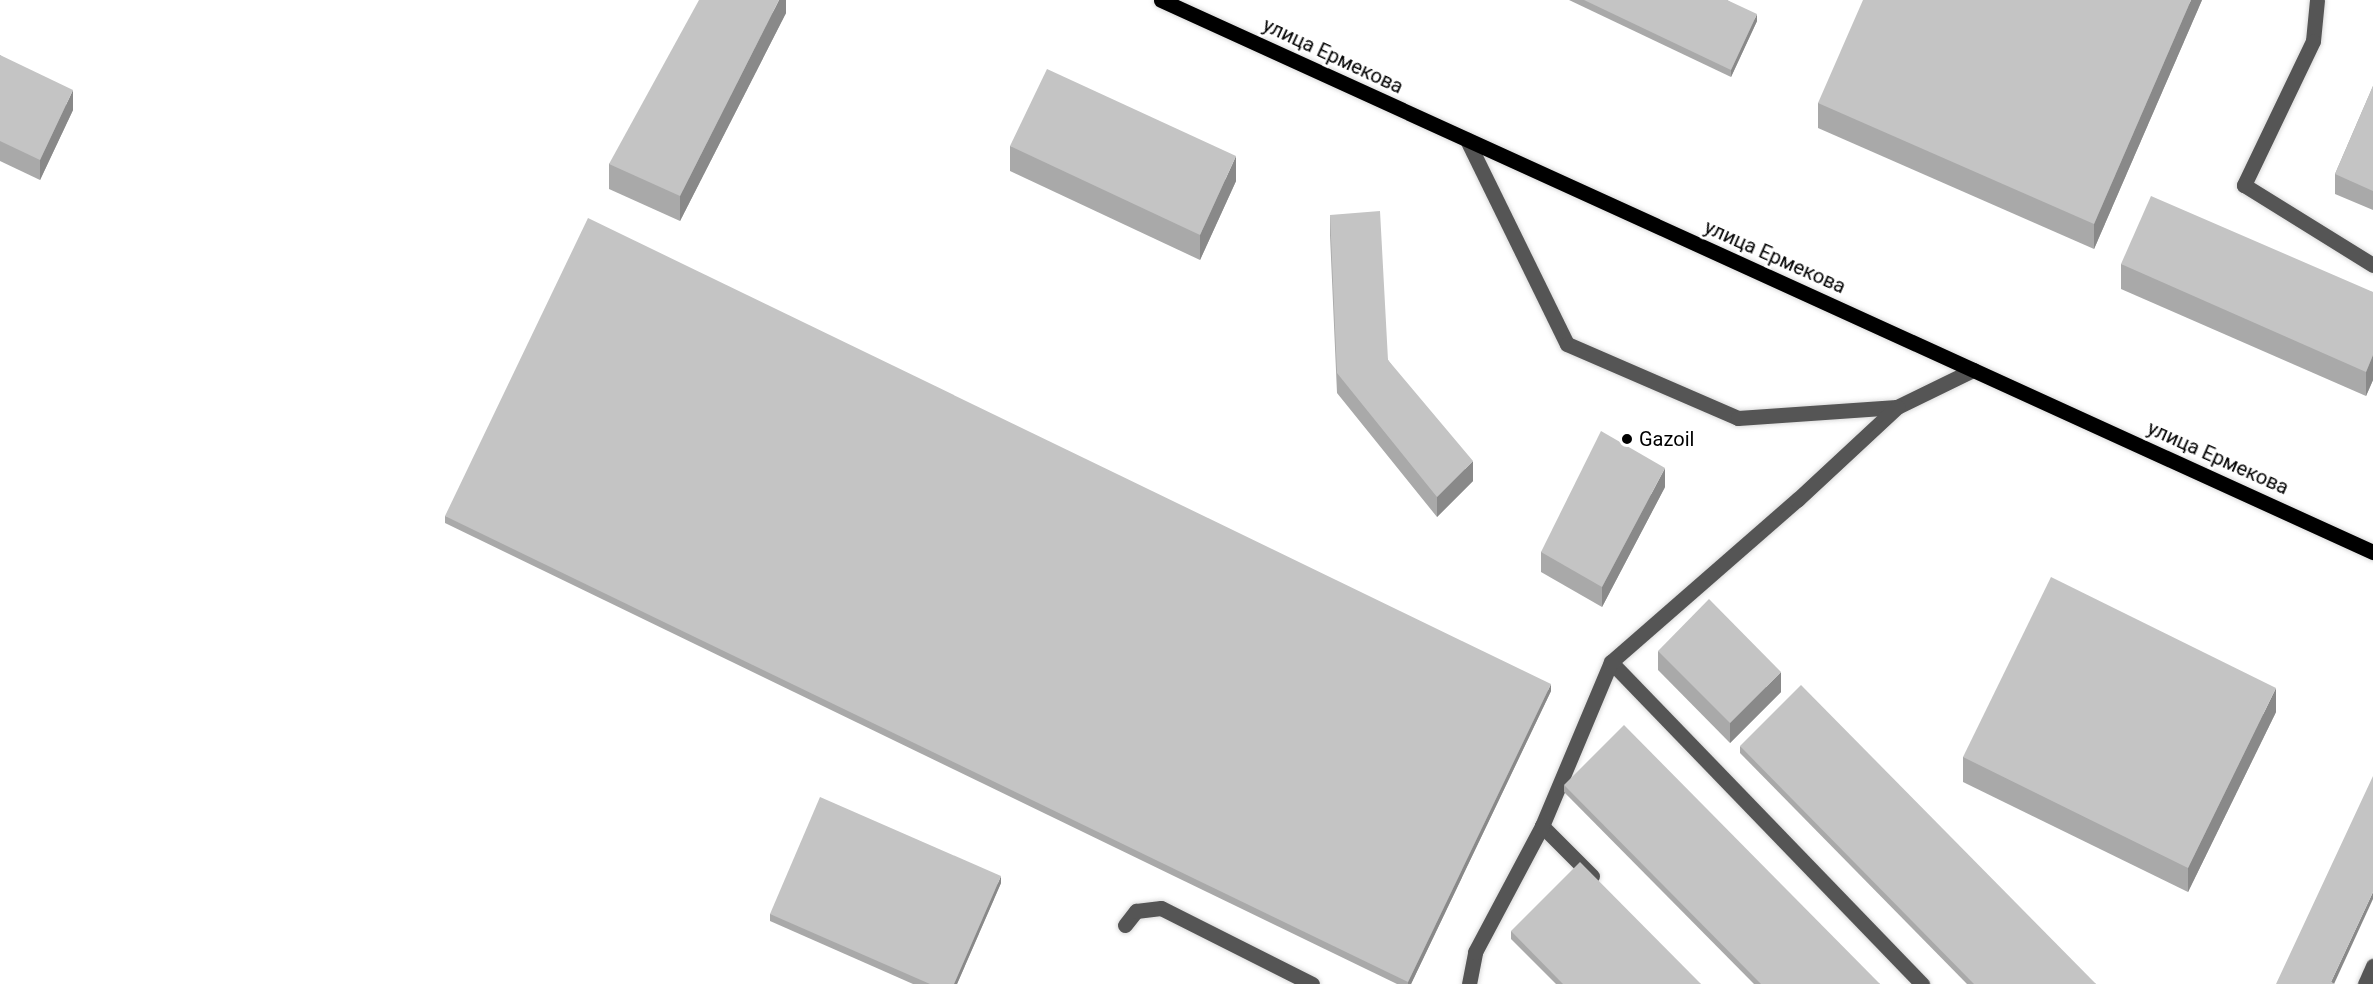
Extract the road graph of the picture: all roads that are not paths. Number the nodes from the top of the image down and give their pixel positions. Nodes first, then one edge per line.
1 (1161, 0) edge
2 (2317, 0) edge
3 (1467, 140) junction
4 (2373, 265) edge
5 (1973, 370) junction
6 (1898, 407) junction
7 (2373, 552) edge
8 (1611, 662) junction
9 (1542, 826) junction
10 (1600, 884) edge
11 (1125, 925) dead end
12 (2373, 966) edge
13 (1312, 984) edge
14 (1469, 984) edge
15 (1922, 984) edge
16 (2365, 984) edge

1 - 3 main road, улица Ермекова
2 - 4 lane
3 - 5 main road, улица Ермекова
3 - 6 lane
5 - 6 lane
5 - 7 main road, улица Ермекова
6 - 8 lane
8 - 9 lane
8 - 15 lane
9 - 10 lane
9 - 14 lane
11 - 13 lane
12 - 16 lane

